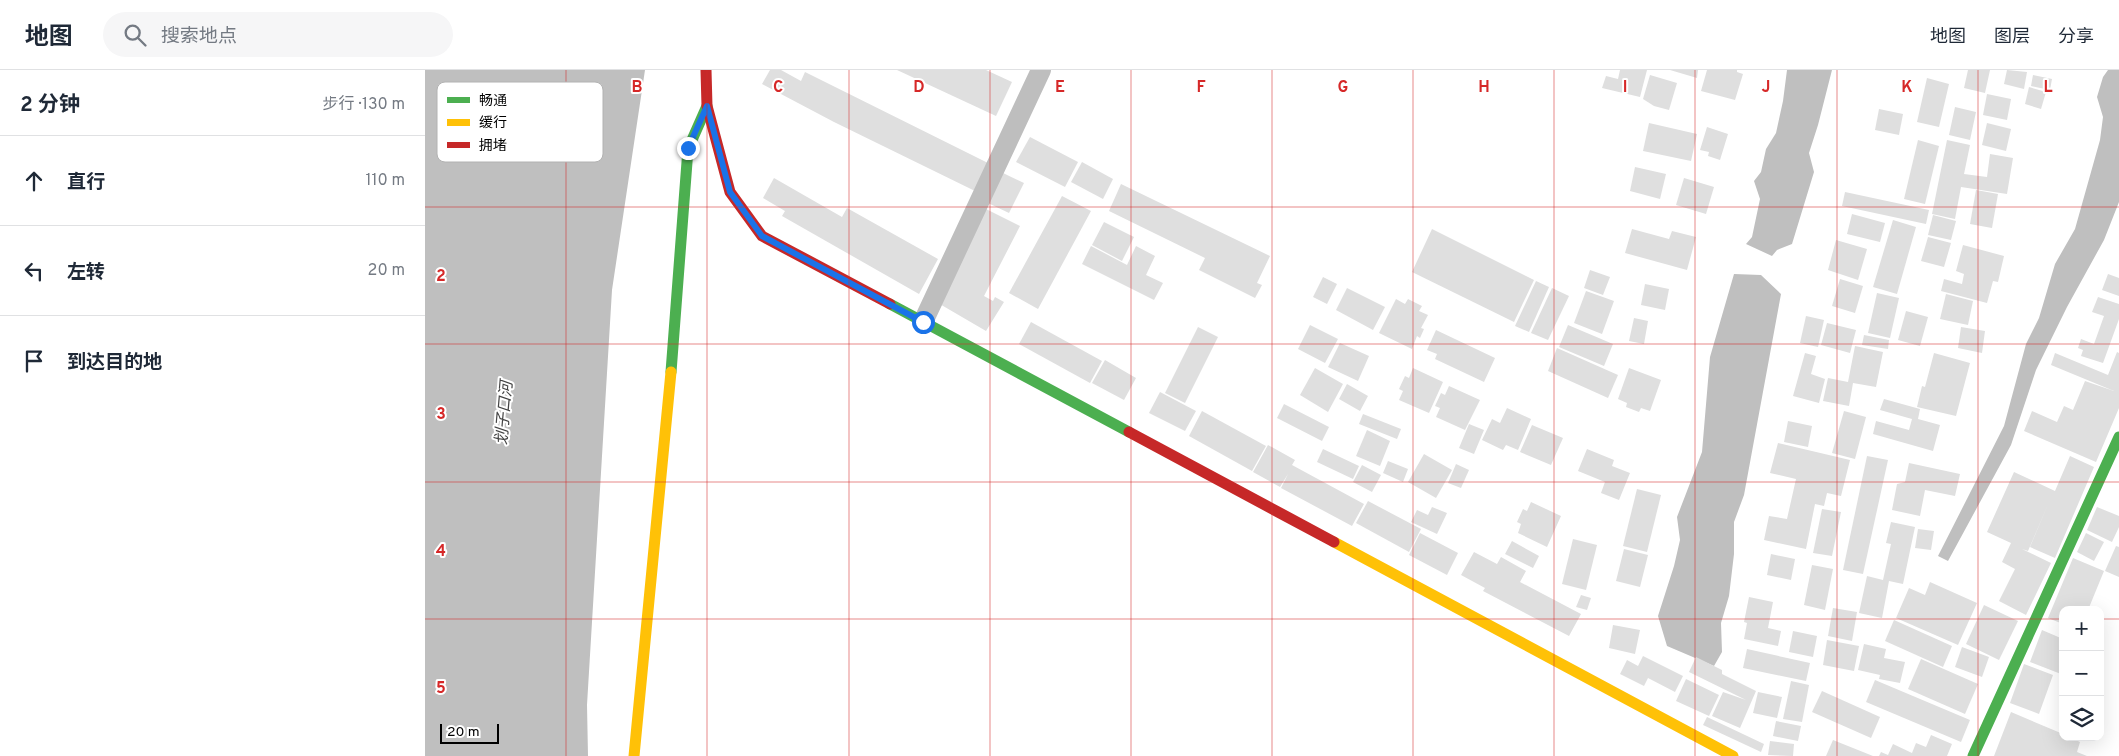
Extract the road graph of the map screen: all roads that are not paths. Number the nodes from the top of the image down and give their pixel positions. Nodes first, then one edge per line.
1 (705, 70) edge
2 (1041, 70) edge
3 (707, 106) junction
4 (923, 322) junction
5 (2119, 436) edge
6 (634, 756) edge
7 (1733, 756) edge
8 (1973, 756) edge

1 - 3 main road
2 - 4 street
3 - 4 main road
3 - 6 main road
4 - 7 main road
5 - 8 main road

